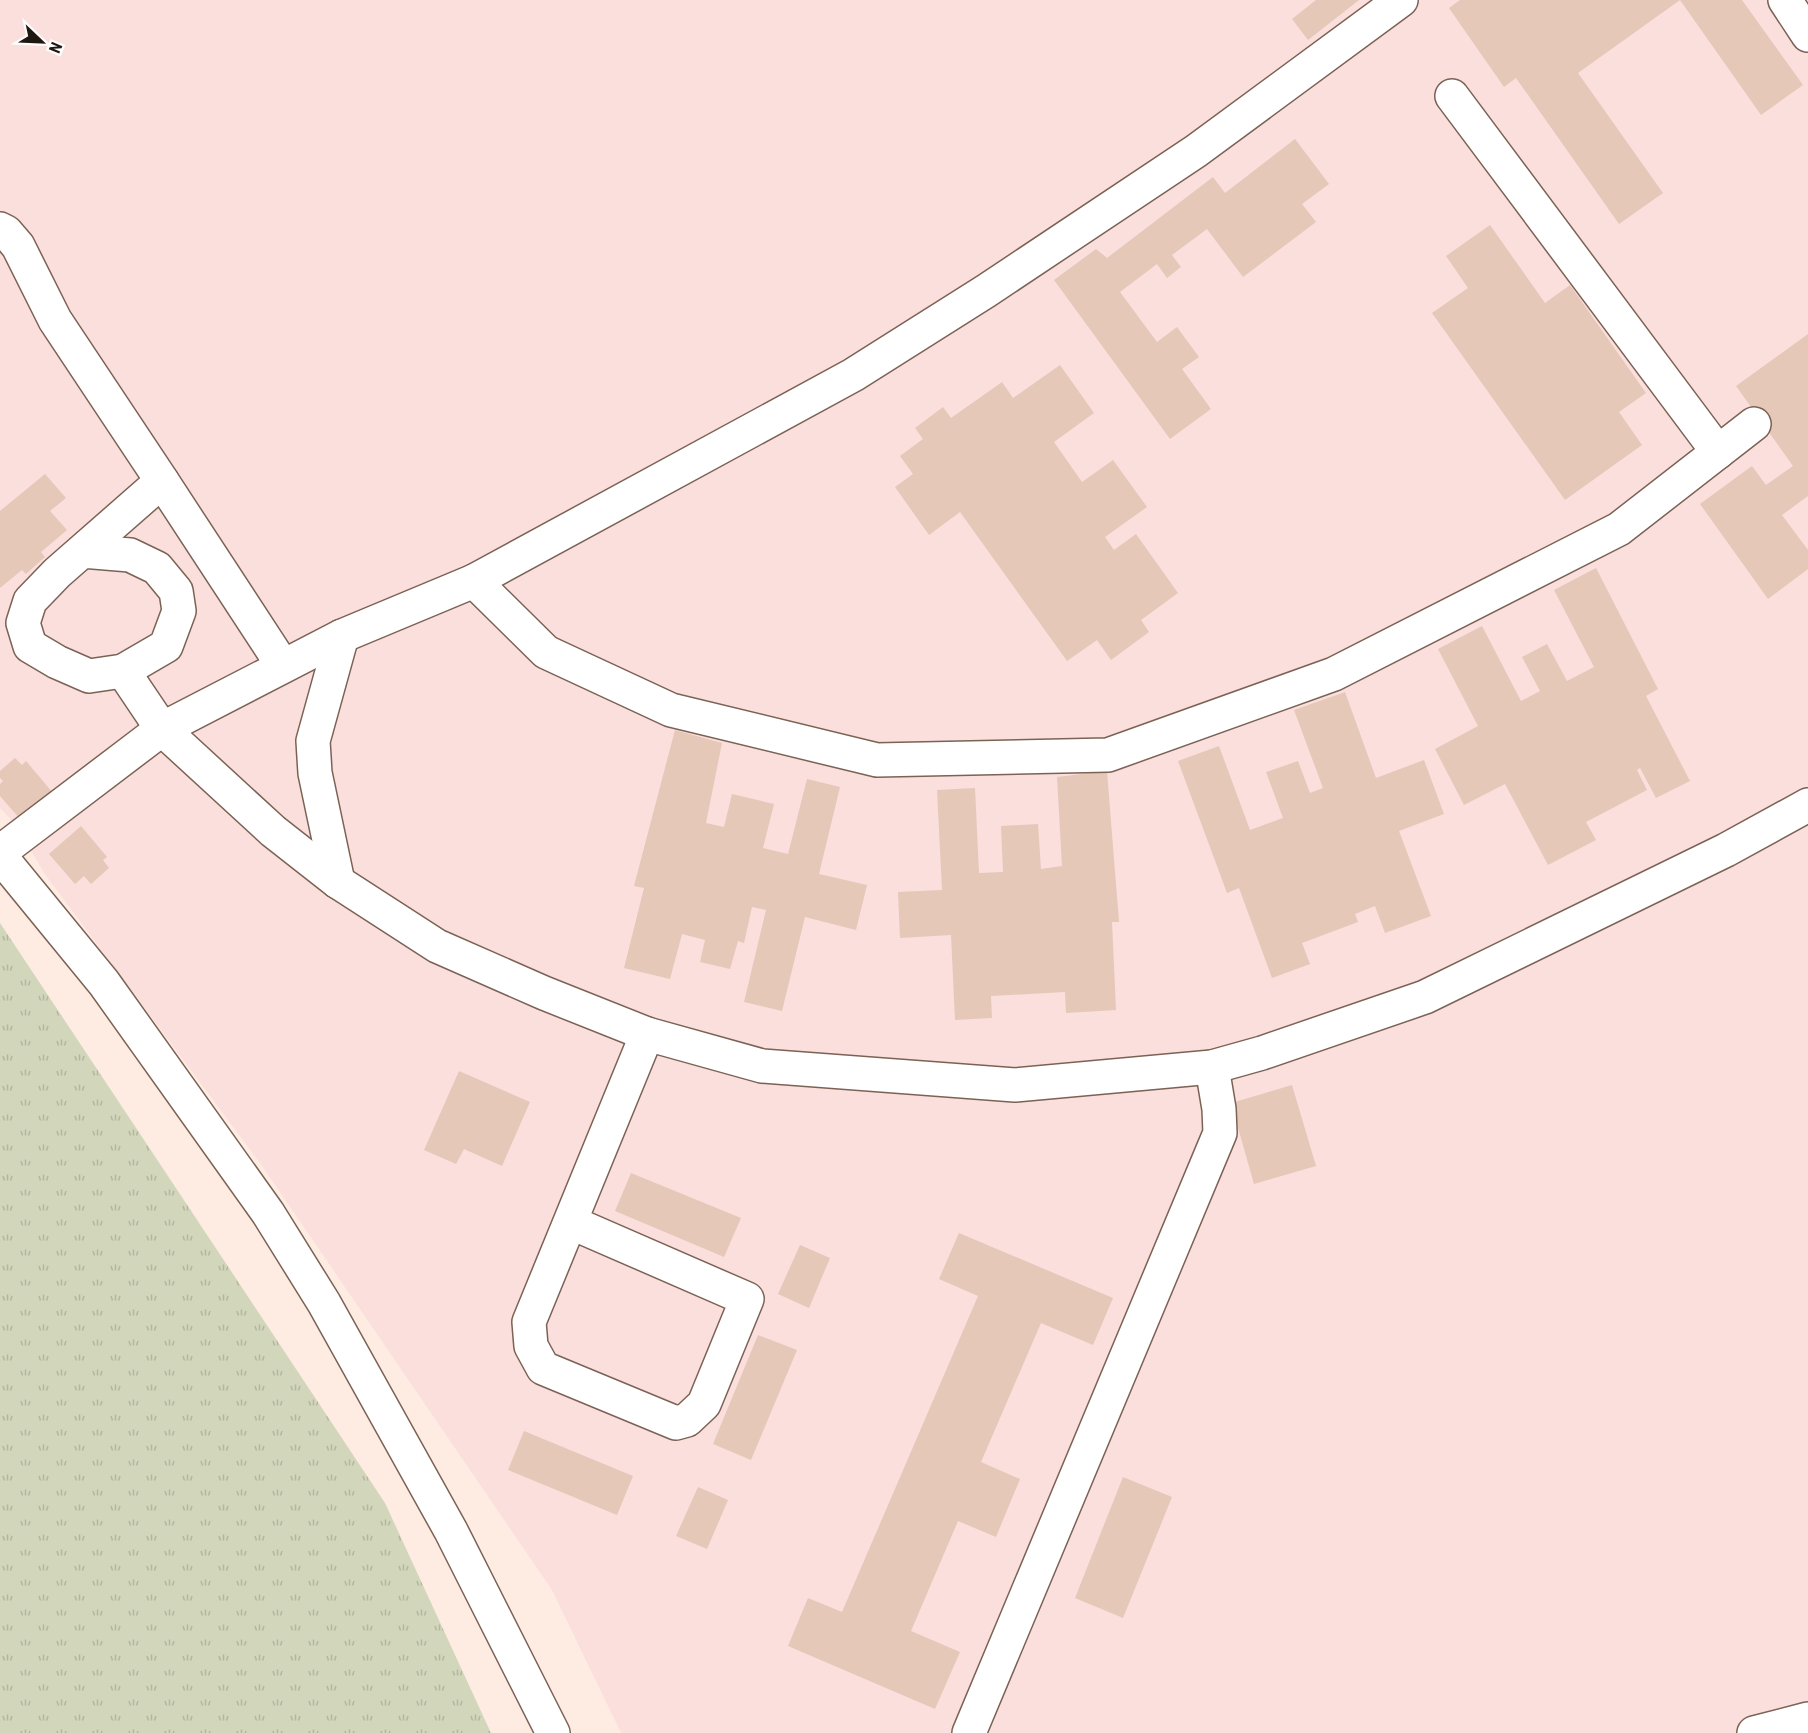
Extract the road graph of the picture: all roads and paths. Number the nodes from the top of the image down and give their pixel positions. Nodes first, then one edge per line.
1 (1401, 0) edge
2 (1785, 0) edge
3 (1808, 35) edge
4 (1452, 96) dead end
5 (0, 229) edge
6 (1754, 424) dead end
7 (1718, 452) junction
8 (162, 481) junction
9 (82, 551) junction
10 (474, 581) junction
11 (342, 636) junction
12 (283, 666) junction
13 (123, 670) junction
14 (162, 729) junction
15 (1808, 805) edge
16 (1, 858) edge
17 (338, 882) junction
18 (647, 1034) junction
19 (1212, 1067) junction
20 (570, 1222) junction
21 (1808, 1719) edge
22 (553, 1733) edge
23 (969, 1733) edge
24 (1754, 1733) edge

1 - 10 main road
2 - 3 main road
4 - 7 main road
5 - 8 main road
6 - 7 main road
7 - 10 main road
8 - 9 main road
8 - 12 main road
9 - 13 main road
9 - 13 main road
10 - 11 main road
11 - 12 main road
11 - 17 main road
12 - 14 main road
13 - 14 main road
14 - 16 main road
14 - 17 main road
15 - 19 main road
16 - 22 main road
17 - 18 main road
18 - 19 main road
18 - 20 main road
19 - 23 main road
20 - 20 main road
21 - 24 main road

